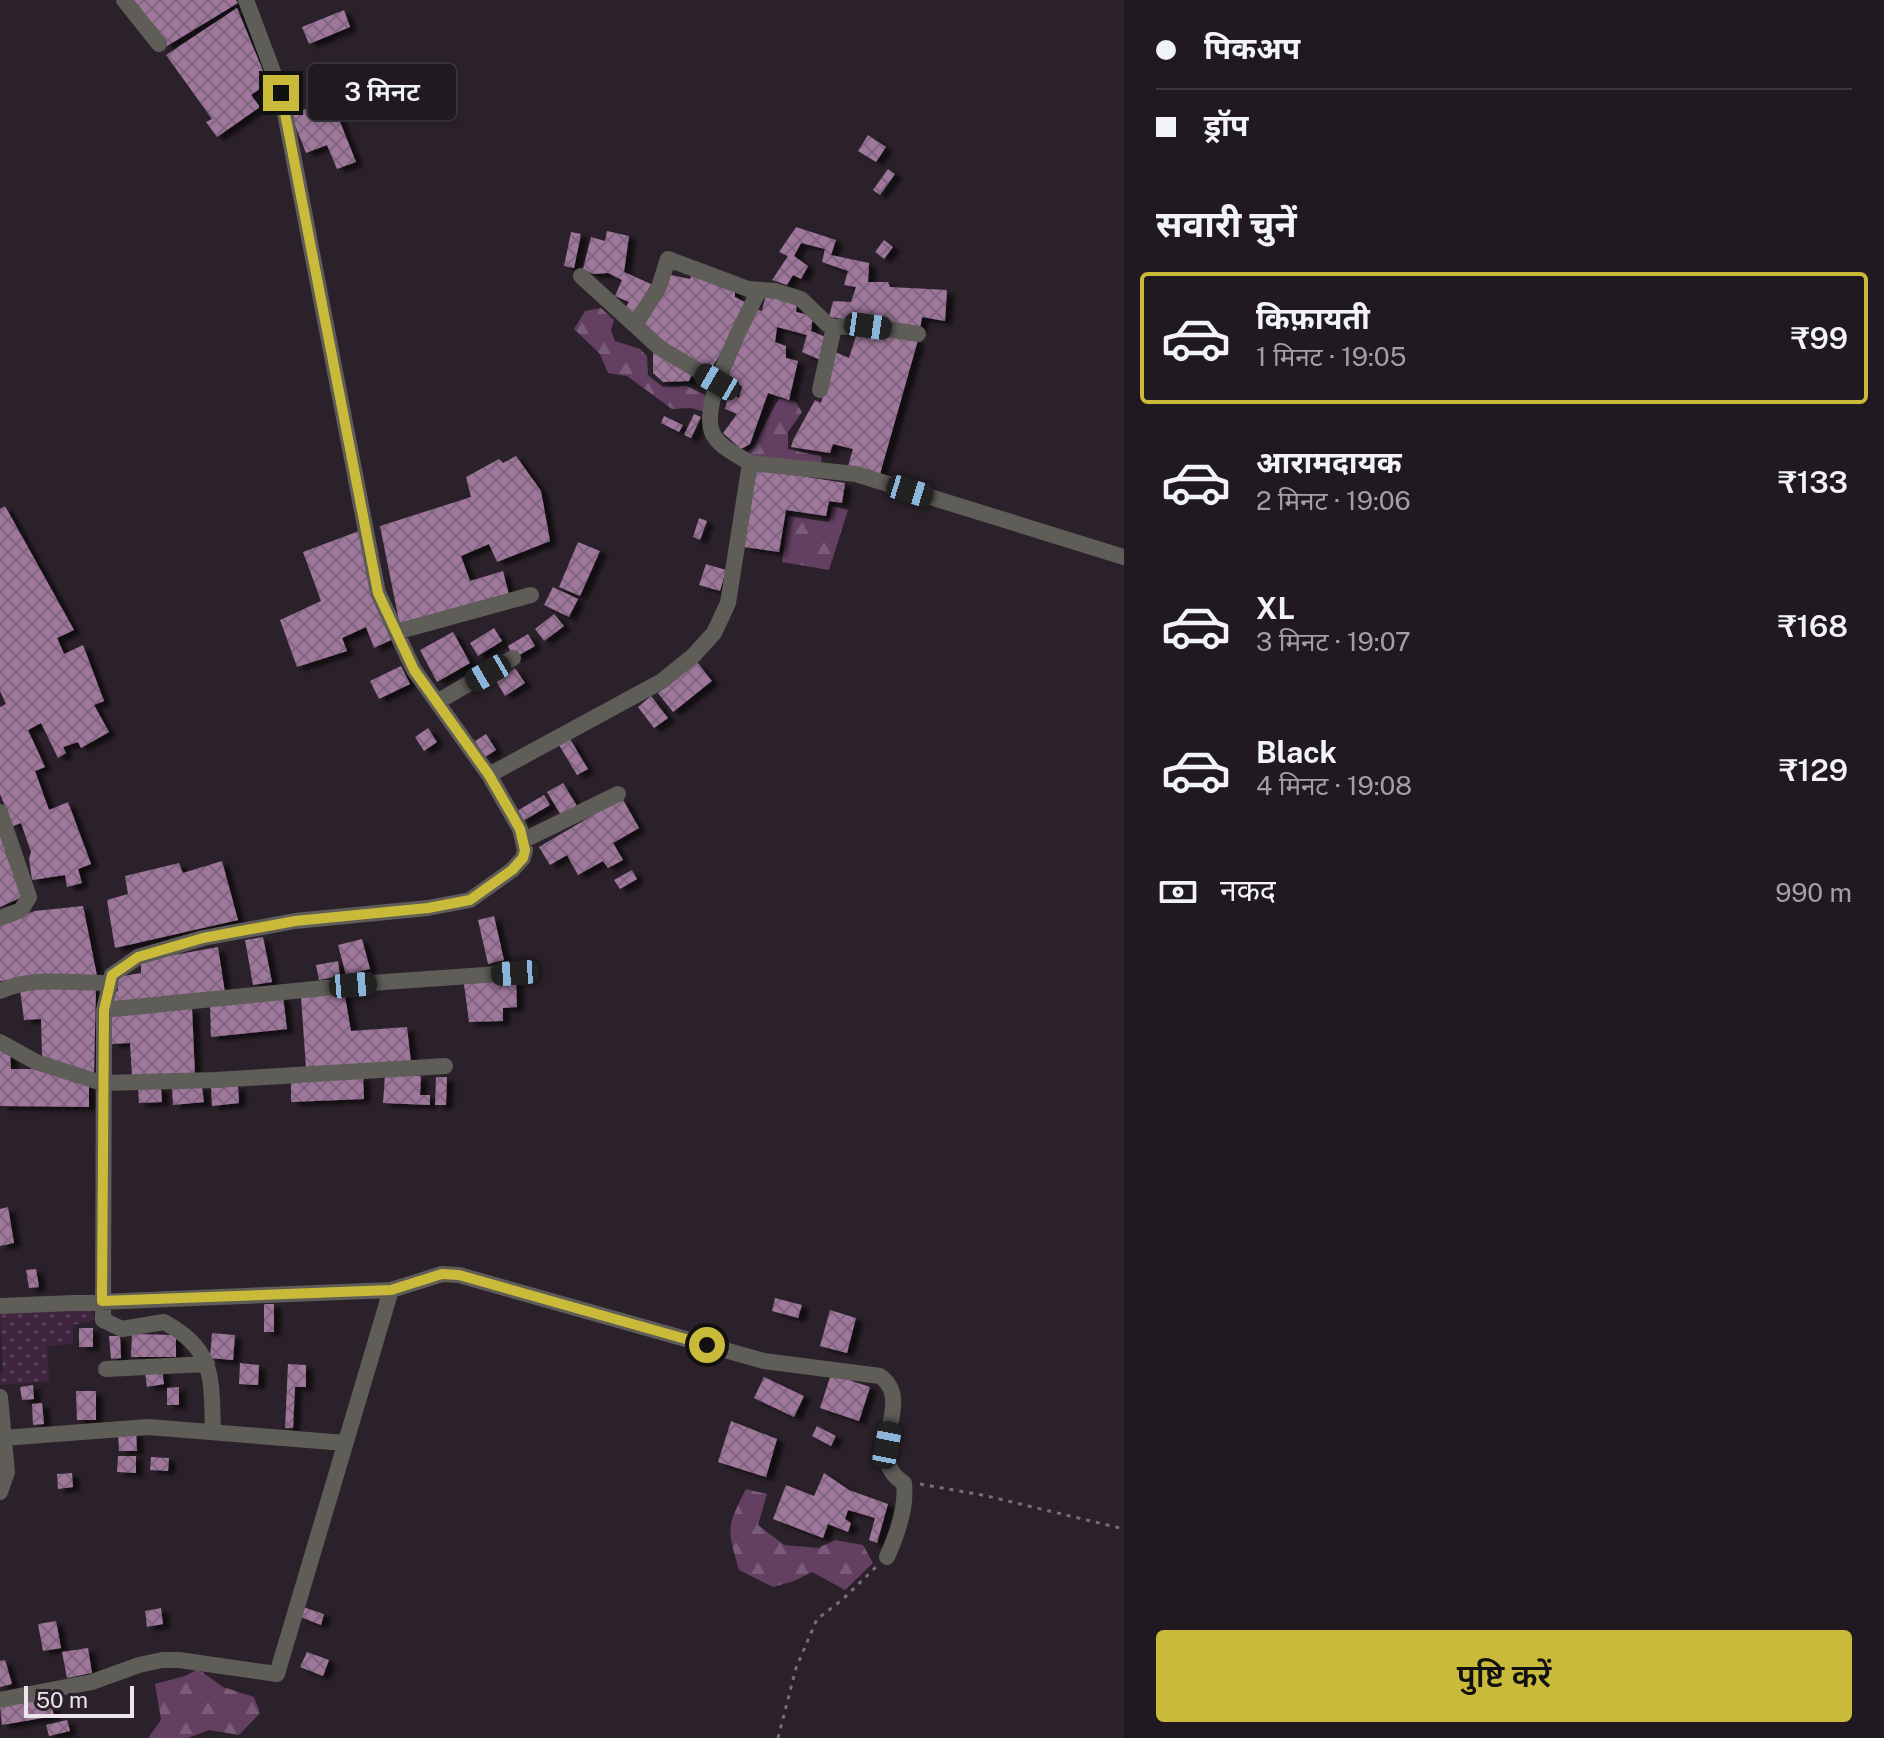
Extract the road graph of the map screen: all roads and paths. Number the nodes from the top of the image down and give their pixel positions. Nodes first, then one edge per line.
1 (124, 0) edge
2 (246, 0) edge
3 (159, 44) dead end
4 (581, 276) dead end
5 (759, 290) junction
6 (635, 325) junction
7 (834, 327) junction
8 (918, 334) dead end
9 (717, 382) junction
10 (820, 390) dead end
11 (750, 463) junction
12 (1124, 557) edge
13 (531, 595) dead end
14 (396, 632) junction
15 (513, 658) dead end
16 (437, 702) junction
17 (489, 775) junction
18 (618, 794) dead end
19 (0, 812) edge
20 (524, 840) junction
21 (0, 918) edge
22 (515, 973) dead end
23 (108, 983) junction
24 (0, 991) edge
25 (104, 1010) junction
26 (0, 1042) edge
27 (445, 1066) dead end
28 (102, 1083) junction
29 (391, 1290) junction
30 (102, 1301) junction
31 (0, 1306) edge
32 (207, 1364) junction
33 (106, 1369) dead end
34 (0, 1397) edge
35 (213, 1431) junction
36 (3, 1438) junction
37 (345, 1443) junction
38 (904, 1483) junction
39 (0, 1492) edge
40 (1124, 1529) edge
41 (887, 1557) joint
42 (0, 1700) edge
43 (778, 1738) edge

1 - 3 street
2 - 14 street
4 - 6 street
5 - 6 street
5 - 7 street
5 - 9 street
6 - 9 street
7 - 8 street
7 - 10 street
9 - 11 street
11 - 12 street
11 - 17 street
13 - 14 street
14 - 16 street
15 - 16 street
16 - 17 street
17 - 20 street
18 - 20 street
19 - 21 street
20 - 23 street
22 - 25 street
23 - 24 street
23 - 25 street
25 - 28 street
26 - 28 street
27 - 28 street
28 - 30 street
29 - 30 street
29 - 37 street
29 - 38 street
30 - 31 street
30 - 32 street
32 - 33 street
32 - 35 street
34 - 36 street
35 - 36 street
35 - 37 street
36 - 39 street
37 - 42 street
38 - 40 path
38 - 41 street
41 - 43 path

